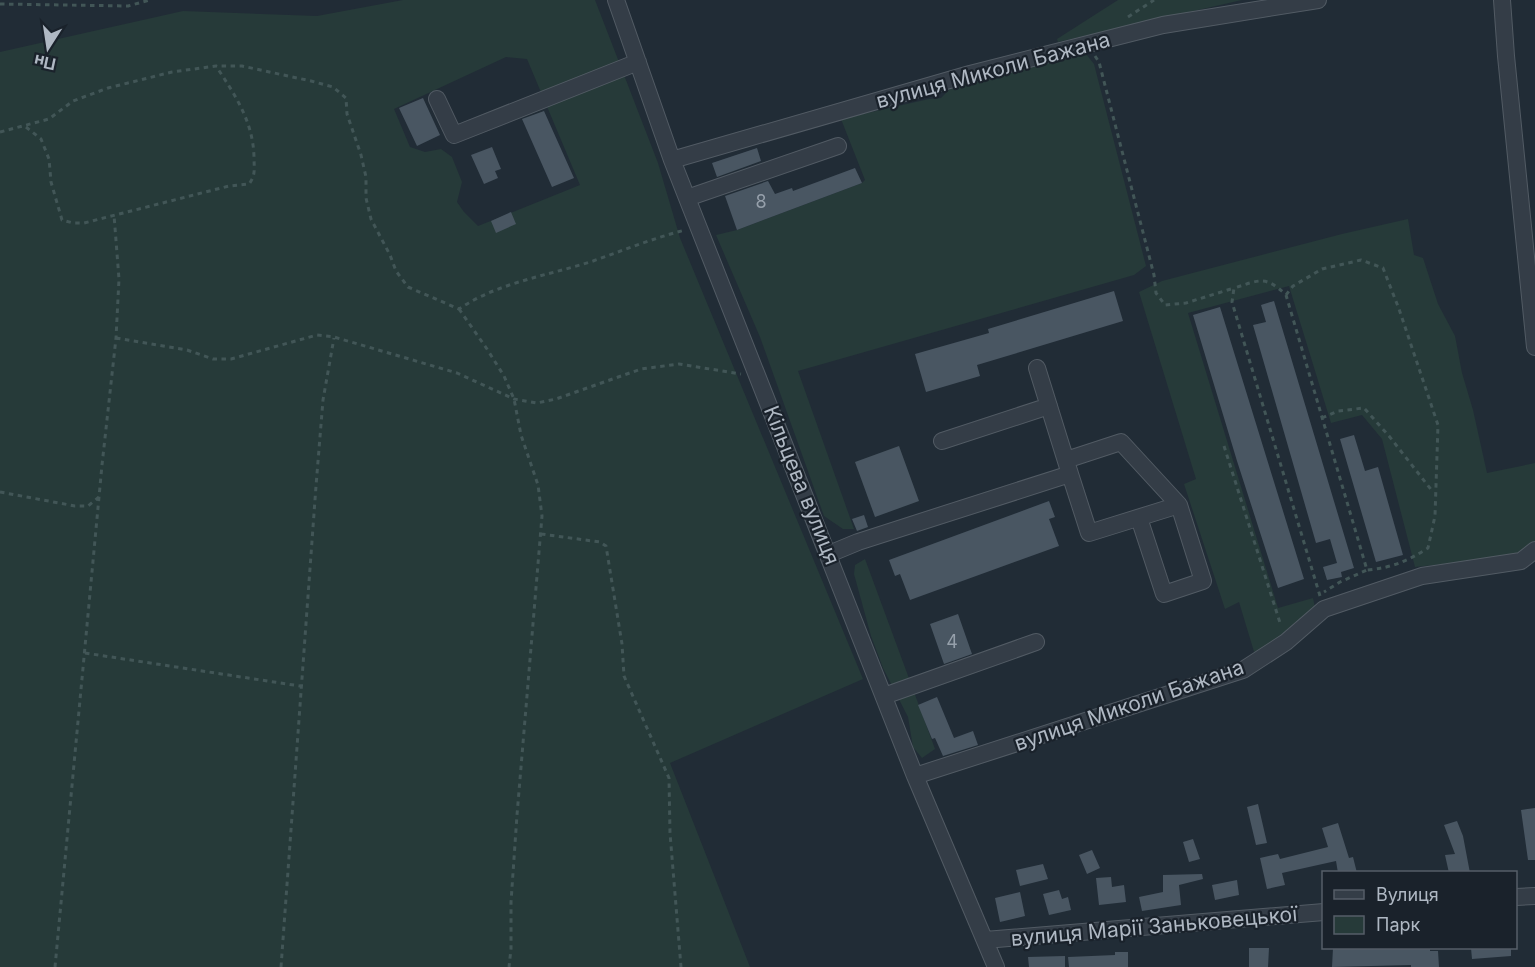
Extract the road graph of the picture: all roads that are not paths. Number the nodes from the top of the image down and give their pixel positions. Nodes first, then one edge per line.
1 (616, 0) edge
2 (1318, 0) edge
3 (1502, 0) edge
4 (638, 62) junction
5 (437, 99) dead end
6 (838, 146) dead end
7 (672, 160) junction
8 (687, 198) junction
9 (1535, 347) edge
10 (1037, 368) dead end
11 (1049, 406) junction
12 (942, 441) dead end
13 (1068, 467) junction
14 (1179, 505) junction
15 (1139, 518) junction
16 (1535, 550) edge
17 (829, 554) junction
18 (1036, 642) dead end
19 (884, 696) junction
20 (915, 776) junction
21 (1535, 896) edge
22 (1517, 897) edge
23 (1322, 912) edge
24 (985, 940) junction
25 (996, 967) edge

1 - 4 street, Кільцева вулиця
2 - 7 street, вулиця Миколи Бажана
3 - 9 street
4 - 5 street
4 - 7 street, Кільцева вулиця
6 - 8 street
7 - 8 street, Кільцева вулиця
8 - 17 street, Кільцева вулиця
10 - 11 street
11 - 12 street
11 - 13 street
13 - 14 street
13 - 15 street
13 - 17 street
14 - 15 street
14 - 15 street
16 - 20 street, вулиця Миколи Бажана
17 - 19 street, Кільцева вулиця
18 - 19 street
19 - 20 street, Кільцева вулиця
20 - 24 street, Кільцева вулиця
21 - 22 street
23 - 24 street, вулиця Марії Заньковецької
24 - 25 street, Кільцева вулиця

